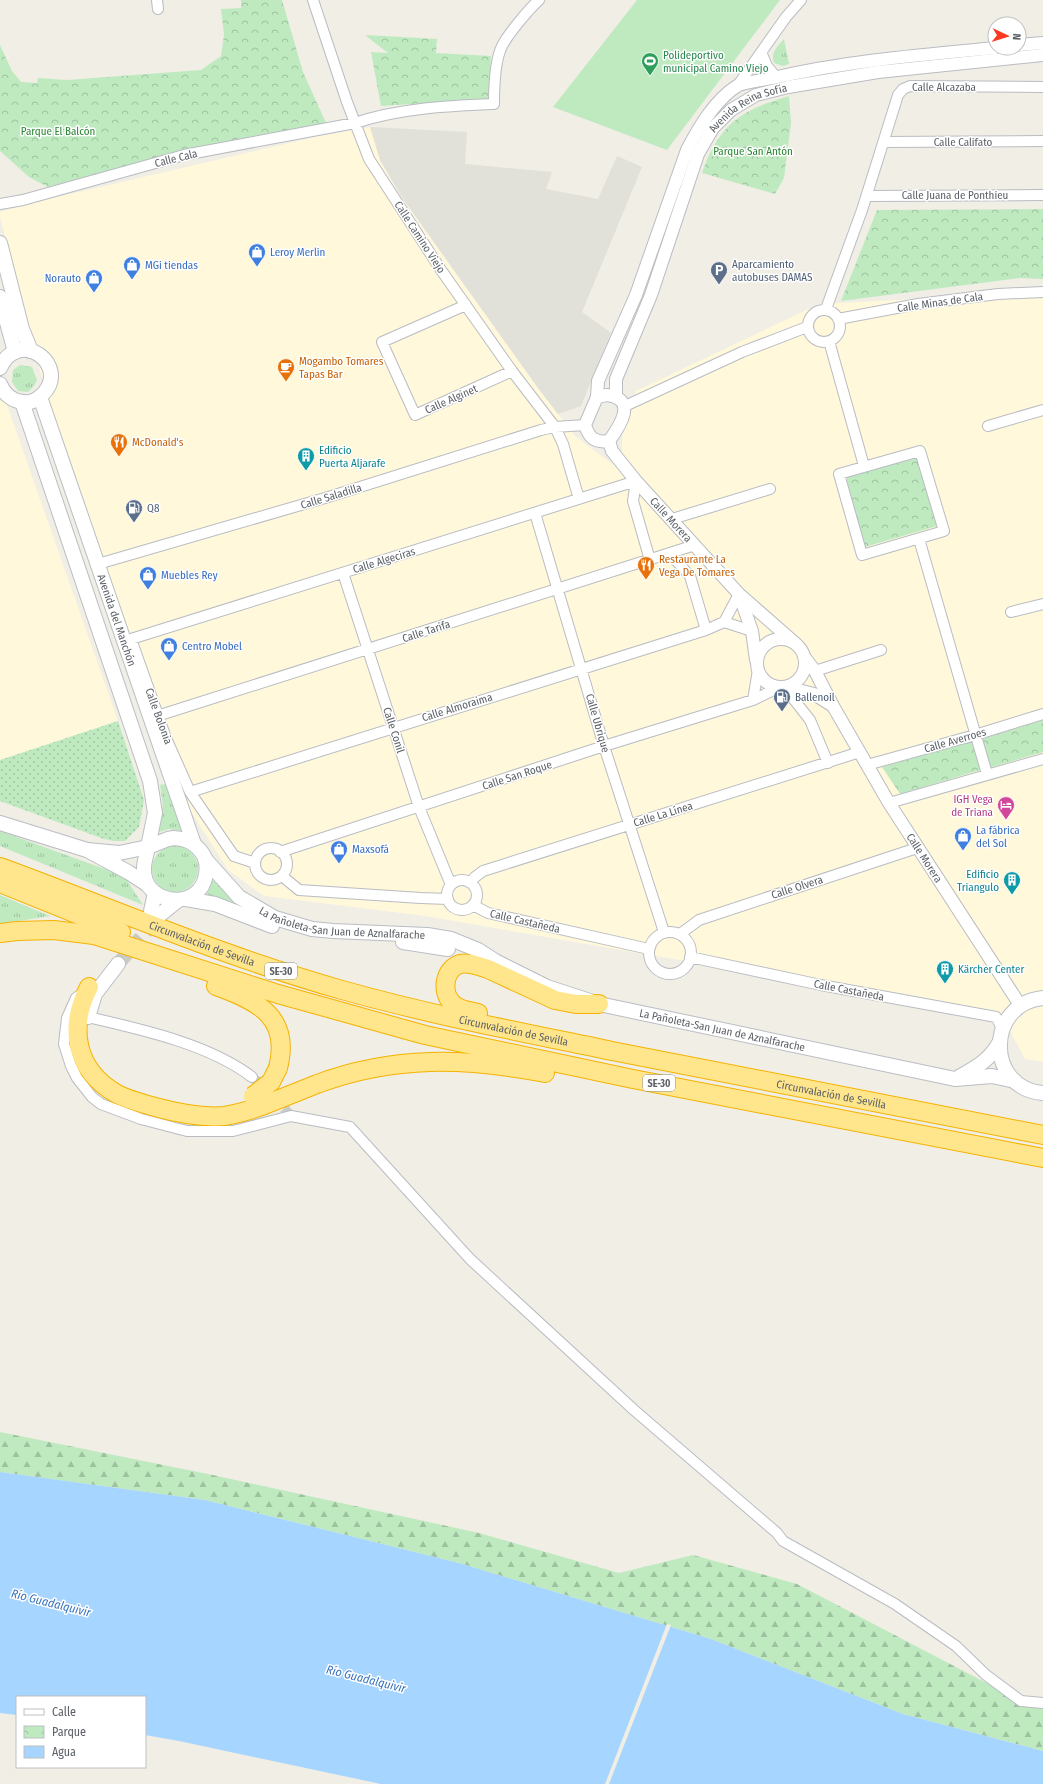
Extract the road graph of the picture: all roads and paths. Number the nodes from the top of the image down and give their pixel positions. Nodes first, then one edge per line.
1 (313, 0) edge
2 (539, 0) edge
3 (801, 0) edge
4 (1043, 43) edge
5 (1027, 44) edge
6 (987, 49) edge
7 (762, 52) junction
8 (1043, 55) edge
9 (776, 77) junction
10 (738, 85) junction
11 (1043, 87) edge
12 (780, 89) junction
13 (731, 110) junction
14 (355, 123) junction
15 (1043, 141) edge
16 (884, 142) junction
17 (1043, 195) edge
18 (866, 196) junction
19 (0, 204) edge
20 (0, 243) edge
21 (1043, 292) edge
22 (0, 297) edge
23 (466, 305) junction
24 (826, 309) junction
25 (838, 319) junction
26 (807, 327) junction
27 (829, 341) junction
28 (31, 351) junction
29 (15, 352) junction
30 (0, 368) edge
31 (512, 372) junction
32 (0, 384) edge
33 (616, 396) junction
34 (40, 397) junction
35 (597, 397) junction
36 (22, 402) junction
37 (625, 406) junction
38 (1043, 410) edge
39 (585, 425) junction
40 (988, 426) dead end
41 (555, 427) junction
42 (610, 441) junction
43 (864, 466) junction
44 (636, 481) junction
45 (770, 489) dead end
46 (579, 499) junction
47 (535, 513) junction
48 (672, 519) junction
49 (919, 539) junction
50 (695, 545) junction
51 (670, 554) junction
52 (650, 560) junction
53 (102, 563) junction
54 (344, 573) junction
55 (558, 589) junction
56 (739, 594) junction
57 (1043, 604) edge
58 (1011, 612) dead end
59 (724, 622) junction
60 (706, 630) junction
61 (752, 631) junction
62 (131, 639) joint
63 (796, 644) junction
64 (368, 649) junction
65 (881, 650) dead end
66 (805, 658) junction
67 (582, 668) junction
68 (758, 669) junction
69 (815, 671) junction
70 (783, 687) junction
71 (753, 700) junction
72 (833, 706) junction
73 (1043, 714) edge
74 (157, 716) junction
75 (393, 727) junction
76 (975, 735) junction
77 (604, 746) junction
78 (860, 752) junction
79 (1043, 759) edge
80 (828, 762) junction
81 (867, 765) junction
82 (987, 774) junction
83 (190, 792) junction
84 (890, 803) junction
85 (181, 805) junction
86 (419, 807) junction
87 (0, 823) edge
88 (630, 825) junction
89 (194, 844) junction
90 (148, 847) junction
91 (917, 848) junction
92 (87, 850) junction
93 (280, 852) junction
94 (0, 854) edge
95 (205, 859) junction
96 (255, 863) junction
97 (0, 867) edge
98 (282, 876) junction
99 (0, 883) edge
100 (470, 883) junction
101 (450, 885) junction
102 (151, 889) junction
103 (448, 898) junction
104 (181, 900) junction
105 (99, 905) junction
106 (473, 905) junction
107 (664, 932) junction
108 (0, 933) edge
109 (680, 934) junction
110 (649, 949) junction
111 (166, 957) junction
112 (690, 957) junction
113 (495, 961) junction
114 (191, 966) junction
115 (89, 986) junction
116 (1043, 998) edge
117 (599, 1004) junction
118 (1020, 1006) junction
119 (88, 1017) junction
120 (1002, 1028) junction
121 (999, 1043) junction
122 (614, 1051) junction
123 (252, 1077) tunnel mouth
124 (633, 1079) junction
125 (955, 1079) junction
126 (1015, 1080) junction
127 (1043, 1093) edge
128 (258, 1101) junction
129 (1043, 1135) edge
130 (1043, 1158) edge
131 (1043, 1703) edge

1 - 14 street, Calle Camino Viejo
2 - 14 street, Calle Cala
3 - 7 street
4 - 5 street
6 - 9 street, Avenida Reina Sofía
7 - 9 street
7 - 10 street
8 - 12 street, Avenida Reina Sofía
9 - 10 street, Avenida Reina Sofía
10 - 12 street
10 - 13 street
10 - 35 street, Avenida Reina Sofía
11 - 16 street, Calle Alcazaba
12 - 13 street, Avenida Reina Sofía
13 - 33 street, Avenida Reina Sofía
14 - 19 street, Calle Cala
14 - 23 street, Calle Camino Viejo
15 - 16 street, Calle Califato
16 - 18 street, Calle Alcazaba
17 - 18 street, Calle Juana de Ponthieu
18 - 24 street, Calle Alcazaba
20 - 28 main road
21 - 25 street, Calle Minas de Cala
22 - 29 main road
23 - 31 street, Calle Camino Viejo
23 - 31 street, Calle Alginet
24 - 25 street
24 - 26 street
25 - 27 street
26 - 27 street
26 - 37 street
27 - 43 street
28 - 29 main road
28 - 34 main road
29 - 30 main road
31 - 41 street, Calle Camino Viejo
32 - 36 main road
33 - 35 street
33 - 37 street
34 - 36 main road
34 - 53 main road, Avenida del Manchón
35 - 39 street
36 - 90 main road, Avenida del Manchón
37 - 42 street
38 - 40 street
39 - 41 street
39 - 42 street
41 - 46 street, Calle Camino Viejo
41 - 53 street, Calle Saladilla
42 - 44 street, Calle Morera
43 - 49 street
43 - 49 street
44 - 46 street, Calle Algeciras
44 - 48 street, Calle Morera
44 - 52 street
45 - 48 street
46 - 47 street, Calle Algeciras
47 - 54 street, Calle Algeciras
47 - 55 street, Calle Ubrique
48 - 50 street, Calle Morera
49 - 76 street
50 - 51 street, Calle Tarifa
50 - 56 street, Calle Morera
51 - 52 street, Calle Tarifa
51 - 60 street
52 - 55 street, Calle Tarifa
53 - 85 main road, Avenida del Manchón
54 - 62 street, Calle Algeciras
54 - 64 street, Calle Conil
55 - 64 street, Calle Tarifa
55 - 67 street, Calle Ubrique
56 - 59 street
56 - 61 street, Calle Morera
56 - 63 street, Calle Morera
57 - 58 street
59 - 60 street, Calle Almoraima
59 - 61 street
60 - 67 street, Calle Almoraima
61 - 68 street, Calle Morera
62 - 74 street, Calle Bolonia
63 - 66 street
63 - 68 street
64 - 74 street, Calle Tarifa
64 - 75 street, Calle Conil
65 - 69 street
66 - 69 street, Calle Morera
66 - 70 street
67 - 75 street, Calle Almoraima
67 - 77 street, Calle Ubrique
68 - 70 street
68 - 71 street
69 - 72 street, Calle Morera
70 - 71 street, Calle San Roque
70 - 72 street, Calle Morera
70 - 80 street
71 - 77 street, Calle San Roque
72 - 78 street, Calle Morera
73 - 76 street, Calle Averroes
74 - 83 street, Calle Bolonia
75 - 83 street, Calle Almoraima
75 - 86 street, Calle Conil
76 - 81 street, Calle Averroes
76 - 82 street
77 - 86 street, Calle San Roque
77 - 88 street, Calle Ubrique
78 - 80 street, Calle La Línea
78 - 81 street, Calle Morera
79 - 82 street
80 - 88 street, Calle La Línea
81 - 84 street, Calle Morera
82 - 84 street
83 - 85 street
83 - 96 street
84 - 91 street, Calle Morera
85 - 89 main road, Avenida del Manchón
86 - 93 street, Calle San Roque
86 - 101 street, Calle Conil
87 - 92 main road
88 - 100 street, Calle La Línea
88 - 107 street, Calle Ubrique
89 - 90 main road
89 - 95 main road
90 - 92 main road
90 - 102 main road
91 - 109 street, Calle Olvera
91 - 118 street, Calle Morera
92 - 102 main road
93 - 96 street
93 - 98 street
94 - 105 highway
95 - 104 main road
95 - 113 main road, La Pañoleta-San Juan de Aznalfarache
96 - 98 street
97 - 105 highway, Circunvalación de Sevilla / SE-30
98 - 103 street
99 - 114 highway
100 - 101 street
100 - 106 street
101 - 103 street
102 - 104 main road
102 - 104 main road
103 - 106 street
104 - 113 main road, La Pañoleta-San Juan de Aznalfarache
105 - 122 highway, Circunvalación de Sevilla / SE-30
106 - 110 street, Calle Castañeda
107 - 109 street
107 - 110 street
108 - 111 highway, Circunvalación de Sevilla / SE-30
109 - 112 street
110 - 112 street
111 - 114 highway, Circunvalación de Sevilla / SE-30
111 - 128 highway, bridge
112 - 120 street, Calle Castañeda
113 - 117 main road, La Pañoleta-San Juan de Aznalfarache
114 - 124 highway, Circunvalación de Sevilla / SE-30
115 - 119 main road
115 - 128 highway
115 - 131 street
116 - 118 main road
117 - 122 highway
117 - 125 main road, La Pañoleta-San Juan de Aznalfarache
118 - 120 main road
119 - 123 street
119 - 128 highway
120 - 121 main road
121 - 125 main road
121 - 126 main road
122 - 129 highway, Circunvalación de Sevilla / SE-30
124 - 128 highway, bridge
124 - 130 highway, Circunvalación de Sevilla / SE-30
125 - 126 main road, La Pañoleta-San Juan de Aznalfarache
126 - 127 main road

